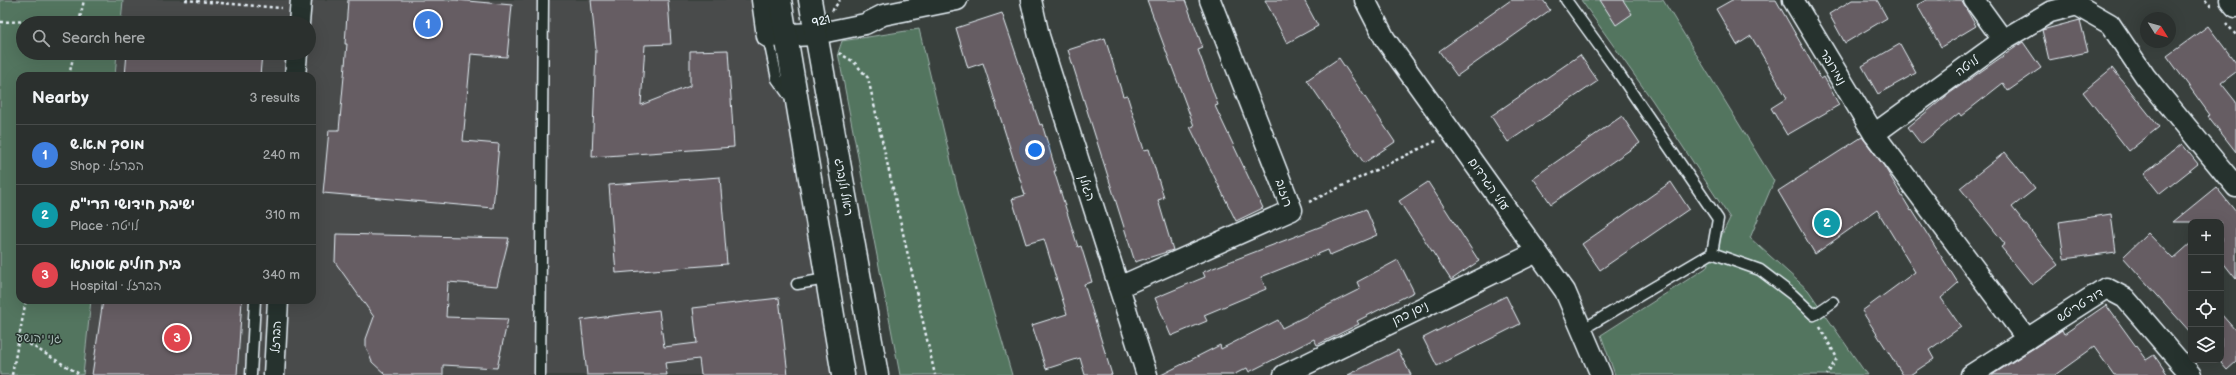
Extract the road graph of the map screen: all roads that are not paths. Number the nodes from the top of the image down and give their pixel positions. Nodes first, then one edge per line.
1 (543, 0) edge
2 (763, 0) edge
3 (780, 0) edge
4 (956, 0) edge
5 (1031, 0) edge
6 (1210, 0) edge
7 (1365, 0) edge
8 (1566, 0) edge
9 (1793, 0) edge
10 (1974, 0) edge
11 (2231, 0) edge
12 (2236, 6) edge
13 (818, 21) edge
14 (776, 36) junction
15 (2003, 40) junction
16 (296, 60) edge
17 (295, 72) edge
18 (1874, 134) junction
19 (2236, 187) edge
20 (1537, 252) junction
21 (1712, 253) junction
22 (826, 279) junction
23 (797, 284) dead end
24 (1119, 287) junction
25 (1833, 302) dead end
26 (255, 304) edge
27 (278, 304) edge
28 (1583, 329) junction
29 (2027, 339) junction
30 (251, 375) edge
31 (274, 375) edge
32 (540, 375) edge
33 (843, 375) edge
34 (877, 375) edge
35 (1147, 375) edge
36 (1284, 375) edge
37 (1601, 375) edge
38 (1971, 375) edge
39 (2191, 375) edge

1 - 32 lane
2 - 14 street
3 - 14 street
4 - 13 street, 921
5 - 24 street, הגולן
6 - 24 street, רוזוב
7 - 20 street, עולי הגרדום
8 - 21 lane
9 - 18 street, נמירובר
10 - 15 street
11 - 12 street
13 - 14 street
13 - 34 street, ראול ולנברג
14 - 22 street
15 - 18 street, לויטה
15 - 19 street, לויטה
16 - 17 street
18 - 29 street
20 - 28 street, עולי הגרדום
20 - 36 street, ניסן כהן
21 - 25 lane
21 - 28 lane
22 - 23 lane
22 - 33 street
24 - 35 street, הגולן
26 - 30 lane
27 - 31 street, הברזל
28 - 37 street, עולי הגרדום
29 - 38 street, דוד טריטש
29 - 39 street, דוד טריטש

